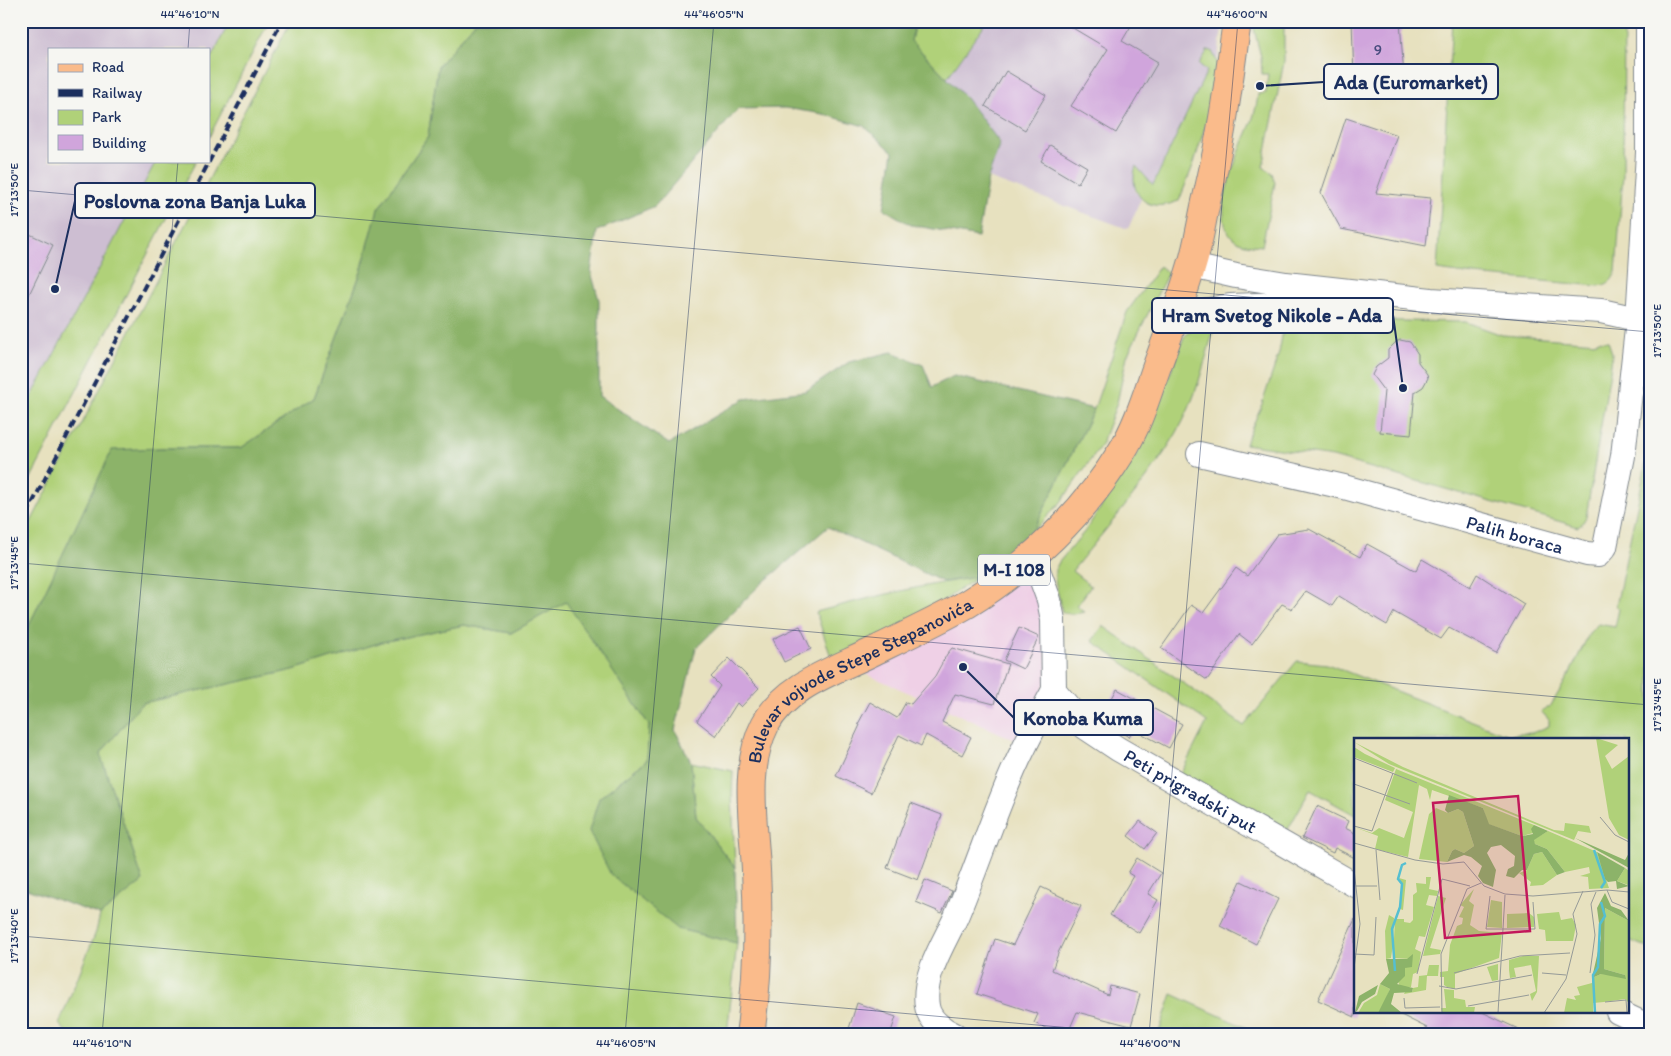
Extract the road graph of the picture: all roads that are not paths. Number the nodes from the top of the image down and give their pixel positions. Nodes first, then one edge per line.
1 (1237, 21) edge
2 (1648, 21) edge
3 (1192, 266) junction
4 (1431, 300) junction
5 (1175, 316) junction
6 (1644, 321) edge
7 (1199, 454) dead end
8 (1033, 556) junction
9 (1054, 690) junction
10 (1354, 884) edge
11 (1622, 1014) edge
12 (1650, 1027) edge
13 (750, 1035) edge
14 (955, 1035) edge

1 - 3 main road, Bulevar vojvode Stepe Stepanovića / M-I 108
2 - 6 street, Palih boraca
3 - 4 street
3 - 5 main road, Bulevar vojvode Stepe Stepanovića / M-I 108
4 - 5 street
4 - 6 street
5 - 8 main road, Bulevar vojvode Stepe Stepanovića / M-I 108
6 - 7 street, Palih boraca
8 - 9 street
8 - 13 main road, Bulevar vojvode Stepe Stepanovića / M-I 108
9 - 10 street, Peti prigradski put
9 - 14 street
11 - 12 street

